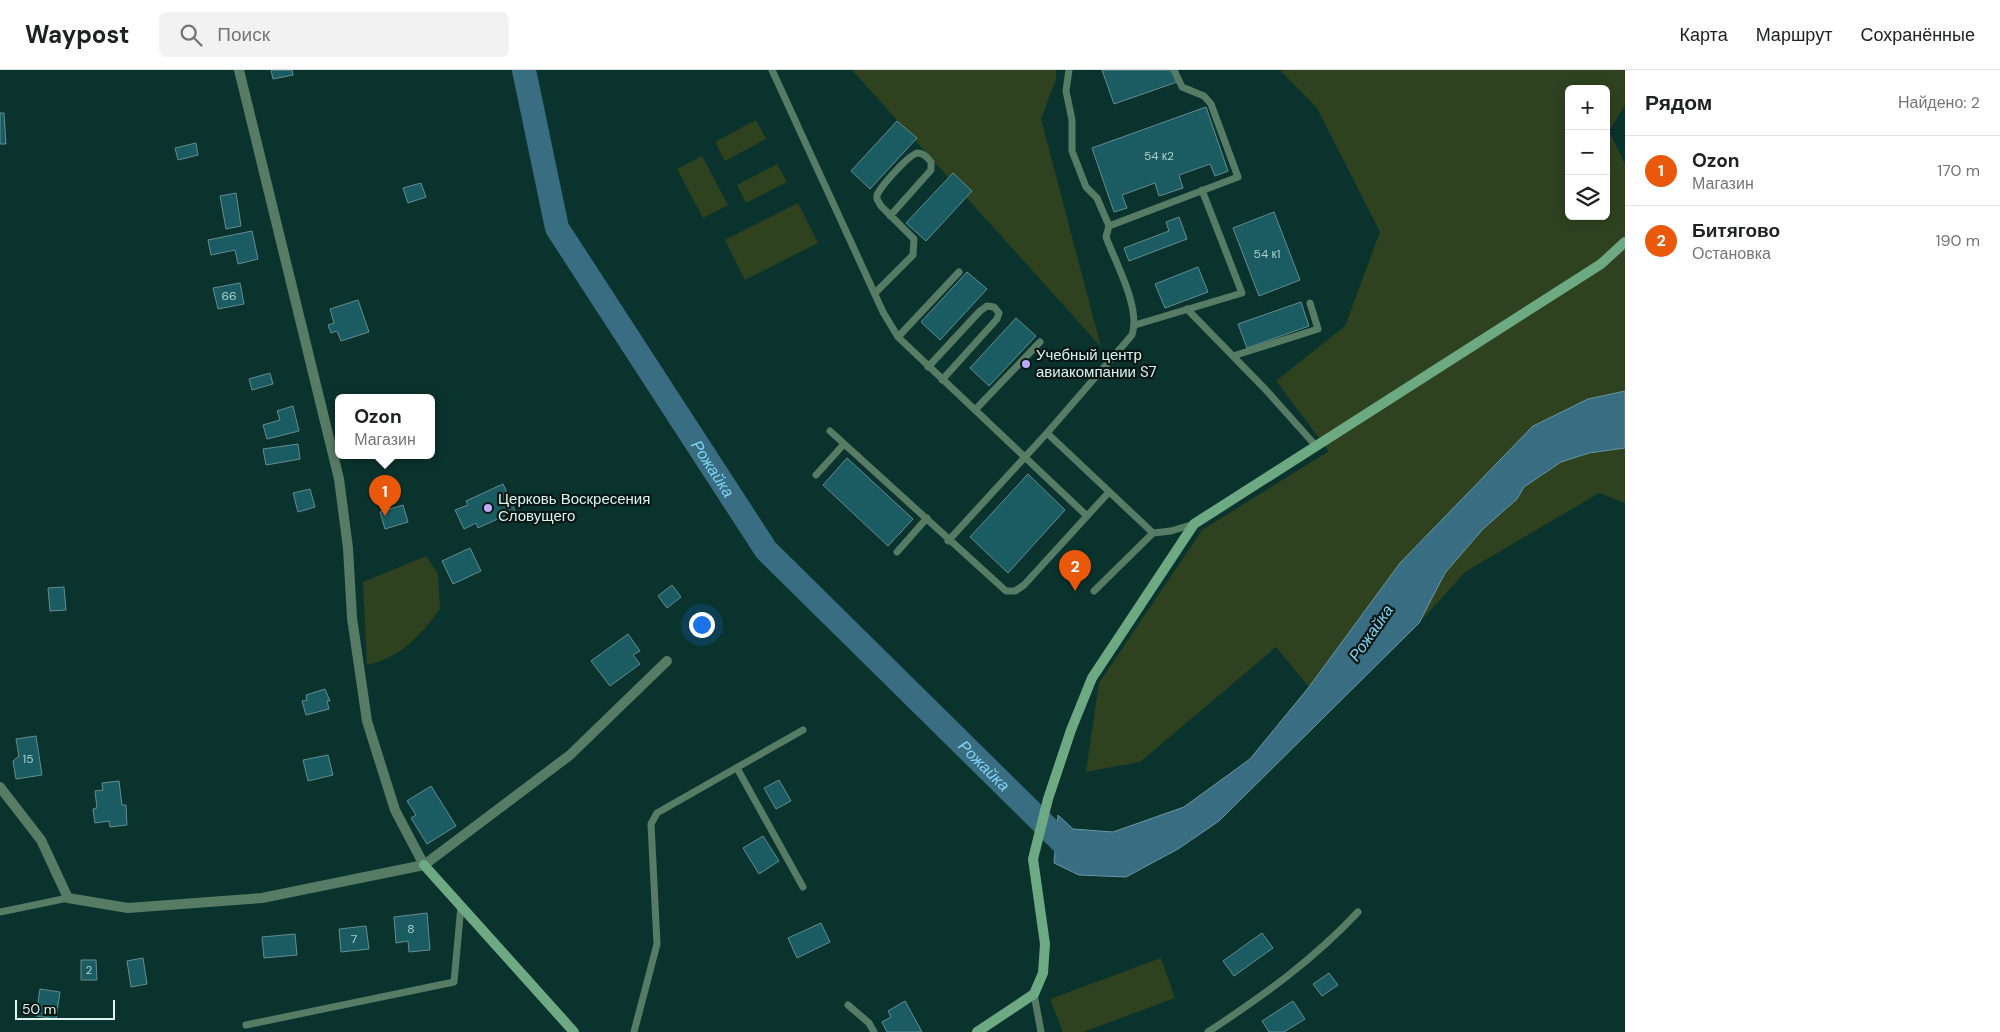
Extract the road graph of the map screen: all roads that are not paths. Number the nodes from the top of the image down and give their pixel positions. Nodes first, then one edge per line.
1 (239, 70) edge
2 (772, 70) edge
3 (1069, 70) edge
4 (1174, 70) edge
5 (1202, 190) junction
6 (890, 216) junction
7 (1109, 226) junction
8 (1625, 242) edge
9 (959, 272) dead end
10 (875, 294) junction
11 (1310, 303) dead end
12 (1187, 309) junction
13 (1136, 325) junction
14 (898, 337) junction
15 (1040, 342) dead end
16 (1233, 356) junction
17 (928, 367) junction
18 (942, 380) junction
19 (975, 410) junction
20 (830, 431) dead end
21 (1047, 433) junction
22 (844, 444) junction
23 (1316, 446) junction
24 (1026, 456) junction
25 (816, 475) dead end
26 (1109, 492) junction
27 (1087, 516) junction
28 (926, 518) junction
29 (1194, 524) junction
30 (1153, 533) junction
31 (948, 540) junction
32 (897, 552) dead end
33 (1094, 592) dead end
34 (667, 662) dead end
35 (803, 730) dead end
36 (737, 768) junction
37 (0, 787) edge
38 (424, 865) junction
39 (803, 887) dead end
40 (68, 898) junction
41 (462, 906) junction
42 (0, 912) edge
43 (1358, 912) dead end
44 (1034, 994) junction
45 (848, 1005) dead end
46 (246, 1025) dead end
47 (574, 1032) edge
48 (634, 1032) edge
49 (874, 1032) edge
50 (977, 1032) edge
51 (1041, 1032) edge
52 (1208, 1032) edge

1 - 38 street
2 - 10 lane
3 - 7 lane
4 - 5 lane
5 - 7 lane
5 - 12 lane
6 - 6 lane
6 - 10 lane
7 - 13 lane
8 - 23 street
9 - 14 lane
10 - 14 lane
11 - 16 lane
12 - 13 lane
12 - 16 lane
13 - 21 lane
14 - 17 lane
15 - 19 lane
16 - 23 lane
17 - 18 lane
17 - 18 lane
18 - 19 lane
19 - 24 lane
20 - 22 lane
21 - 24 lane
21 - 26 lane
22 - 25 lane
22 - 28 lane
23 - 29 street
24 - 27 lane
24 - 31 lane
26 - 27 lane
26 - 30 lane
27 - 31 lane
28 - 31 lane
28 - 32 lane
29 - 30 lane
29 - 44 street
30 - 33 lane
34 - 38 street
35 - 36 lane
36 - 39 lane
36 - 48 lane
37 - 40 street
38 - 40 street
38 - 41 street
40 - 42 lane
41 - 46 lane
41 - 47 street
43 - 52 lane
44 - 50 street
44 - 51 lane
45 - 49 lane

